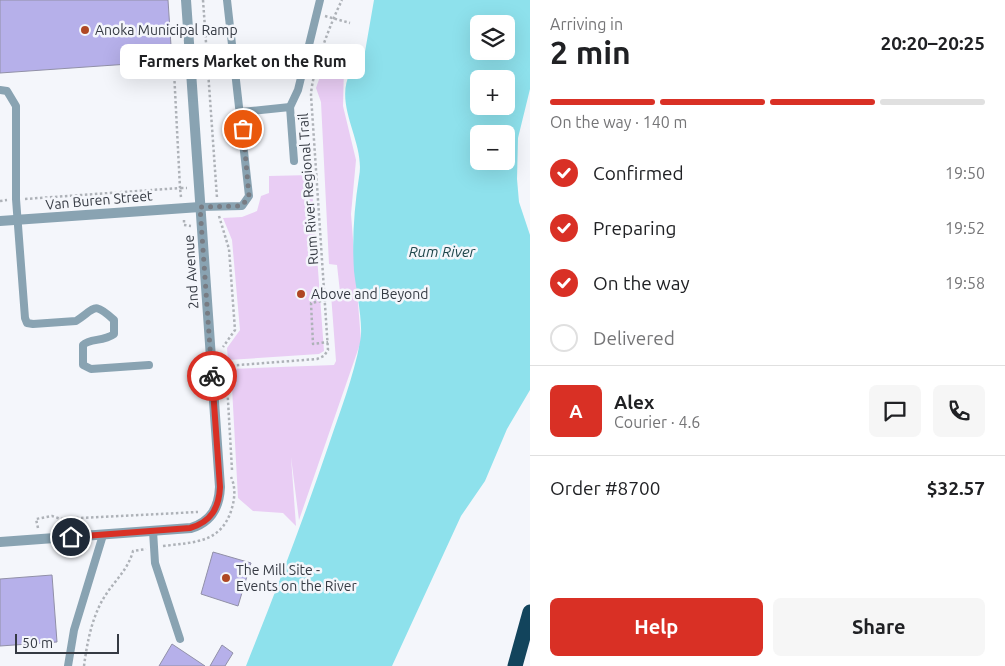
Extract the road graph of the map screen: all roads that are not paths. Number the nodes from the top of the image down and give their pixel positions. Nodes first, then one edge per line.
1 (186, 0) edge
2 (227, 0) edge
3 (320, 0) edge
4 (0, 90) edge
5 (290, 107) junction
6 (241, 112) junction
7 (294, 162) dead end
8 (200, 207) junction
9 (17, 220) junction
10 (0, 221) edge
11 (149, 365) dead end
12 (153, 531) junction
13 (103, 535) junction
14 (0, 542) edge
15 (530, 612) edge
16 (180, 639) dead end
17 (68, 666) edge
18 (515, 666) edge

1 - 8 street, 2nd Avenue
2 - 6 lane
3 - 5 lane
4 - 9 lane
5 - 6 lane
5 - 7 lane
6 - 8 lane
8 - 9 street, Van Buren Street
8 - 12 street, 2nd Avenue
9 - 10 street, Van Buren Street
9 - 11 lane
12 - 13 street
12 - 16 lane
13 - 14 street
13 - 17 lane
15 - 18 highway

